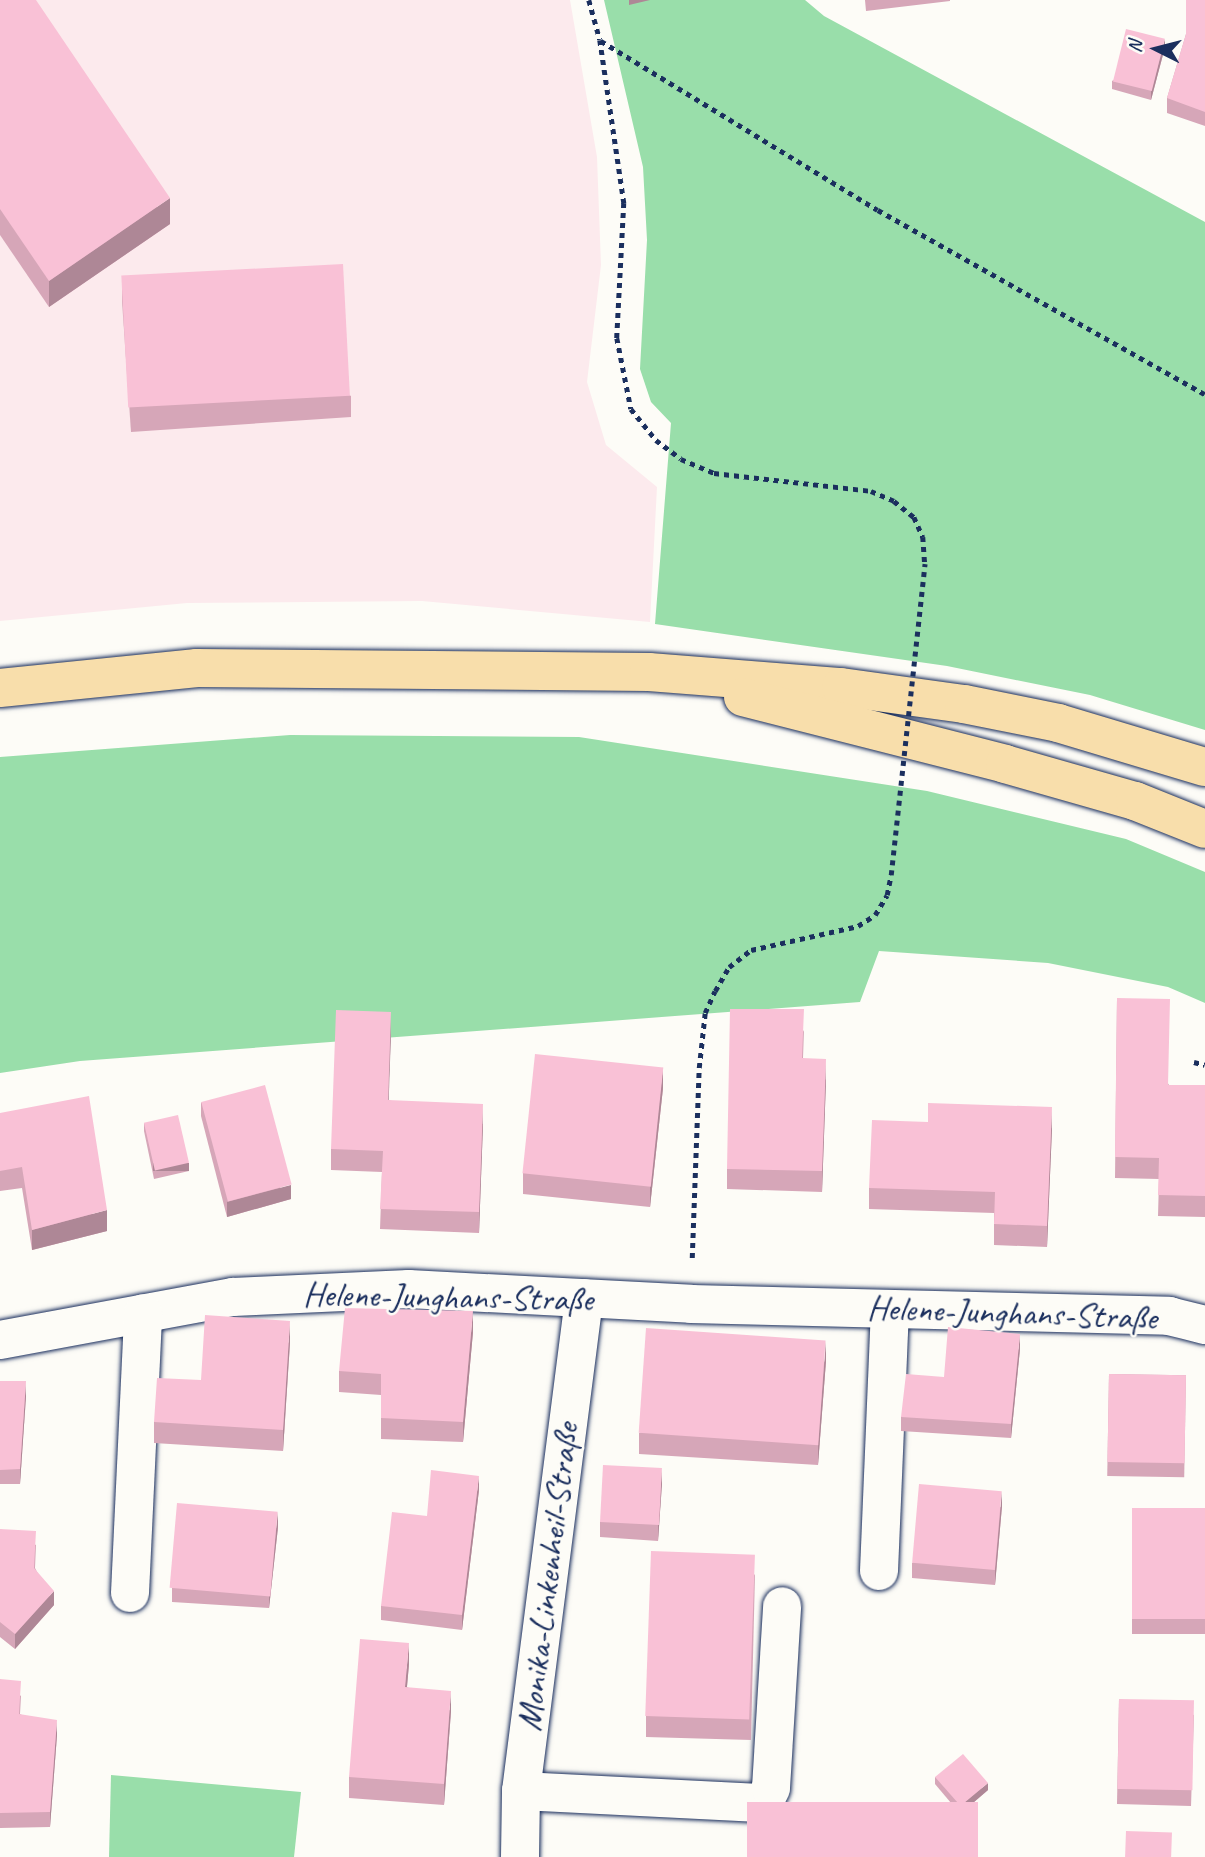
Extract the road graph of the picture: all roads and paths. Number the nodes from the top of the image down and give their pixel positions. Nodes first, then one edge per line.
1 (589, 0) edge
2 (600, 40) junction
3 (1205, 394) edge
4 (649, 672) junction
5 (0, 688) edge
6 (1205, 767) edge
7 (1205, 829) edge
8 (1194, 1062) dead end
9 (1205, 1065) edge
10 (584, 1298) junction
11 (691, 1304) junction
12 (890, 1309) junction
13 (143, 1313) junction
14 (1205, 1325) edge
15 (0, 1340) edge
16 (879, 1571) dead end
17 (130, 1593) dead end
18 (782, 1606) dead end
19 (521, 1791) junction
20 (520, 1857) edge

1 - 2 path
2 - 3 path
2 - 11 path, bridge
4 - 5 main road
4 - 6 main road
4 - 7 main road
8 - 9 path
10 - 11 street, Helene-Junghans-Straße
10 - 13 street, Helene-Junghans-Straße
10 - 19 street, Monika-Linkenheil-Straße
11 - 12 street, Helene-Junghans-Straße
12 - 14 street, Helene-Junghans-Straße
12 - 16 street
13 - 15 street, Helene-Junghans-Straße
13 - 17 street
18 - 19 street
19 - 20 street, Monika-Linkenheil-Straße

